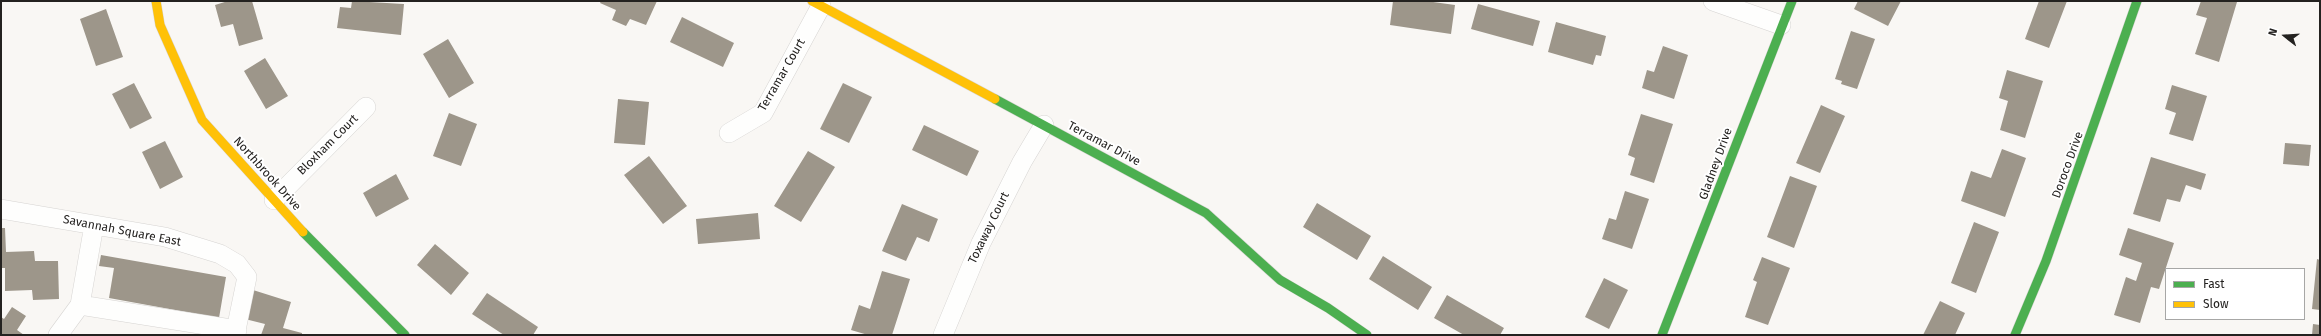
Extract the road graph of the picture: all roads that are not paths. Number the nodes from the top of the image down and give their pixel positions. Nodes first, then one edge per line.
1 (156, 1) edge
2 (1713, 1) edge
3 (1792, 1) edge
4 (2137, 1) edge
5 (816, 3) edge
6 (1781, 25) junction
7 (366, 107) dead end
8 (1044, 126) junction
9 (729, 133) dead end
10 (274, 200) junction
11 (1, 209) edge
12 (94, 225) junction
13 (80, 305) junction
14 (236, 332) edge
15 (58, 335) edge
16 (405, 335) edge
17 (943, 335) edge
18 (1367, 335) edge
19 (1662, 335) edge
20 (2015, 335) edge

1 - 10 street, Northbrook Drive
2 - 6 street
3 - 6 street, Gladney Drive
4 - 20 street, Doroco Drive
5 - 8 street, Terramar Drive
5 - 9 street, Terramar Court
6 - 19 street, Gladney Drive
7 - 10 street, Bloxham Court
8 - 17 street, Toxaway Court
8 - 18 street, Terramar Drive
10 - 16 street, Northbrook Drive
11 - 12 street, Savannah Square East
12 - 13 street
12 - 14 street, Savannah Square East
13 - 14 street
13 - 15 street

